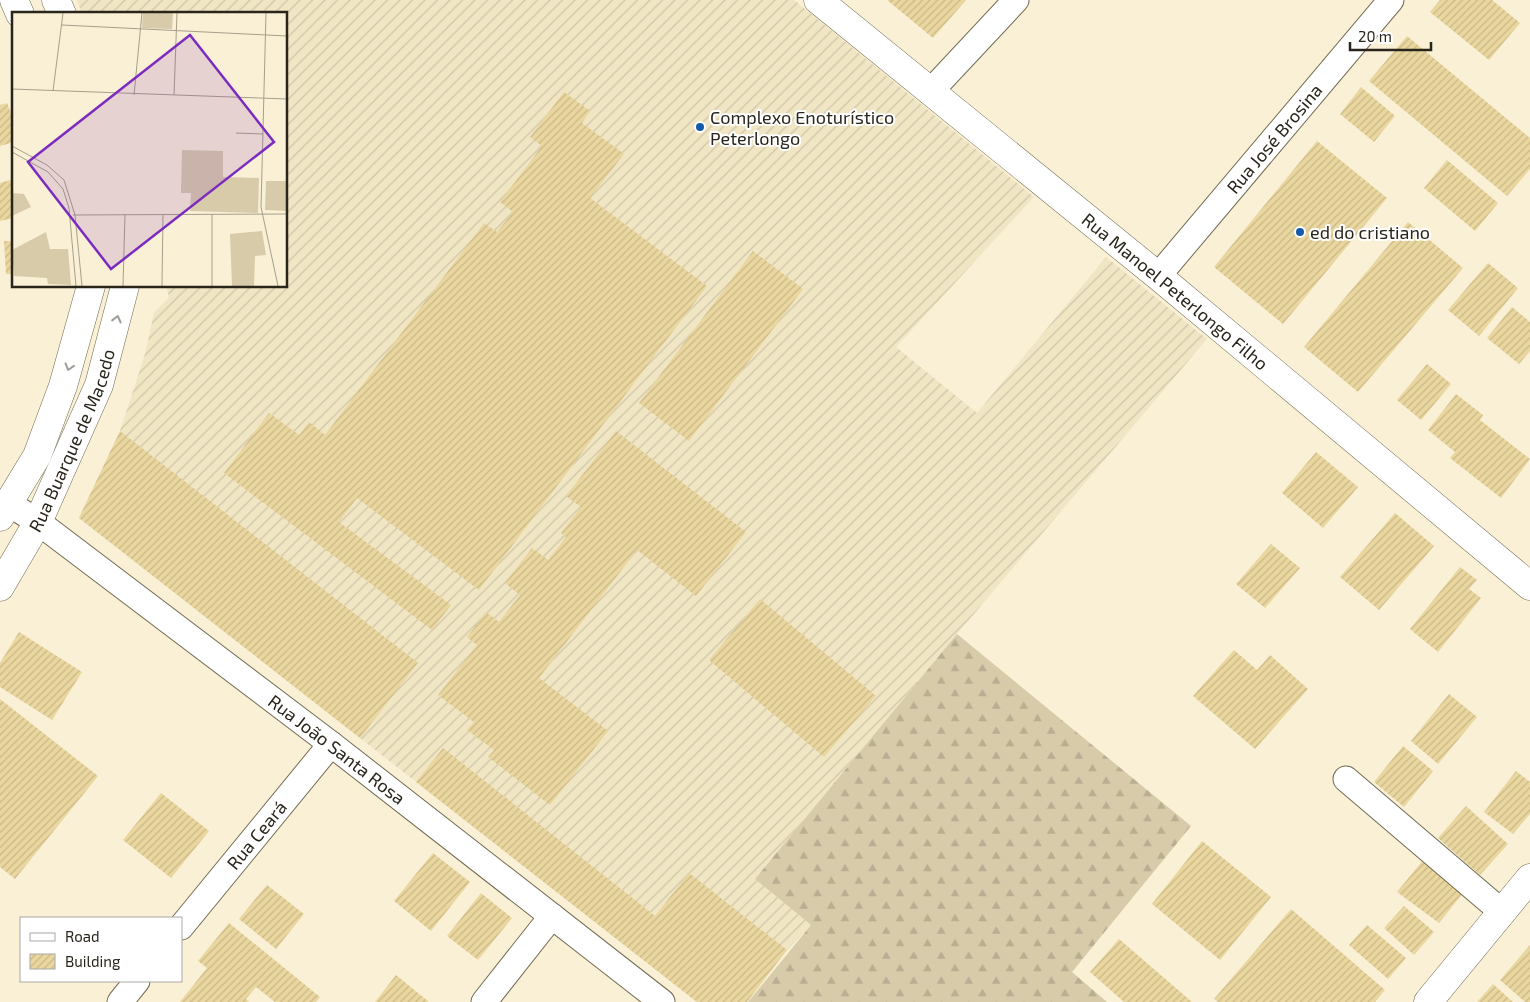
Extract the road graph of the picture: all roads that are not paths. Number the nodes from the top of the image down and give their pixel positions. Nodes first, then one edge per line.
1 (14, 0) edge
2 (56, 0) edge
3 (818, 0) edge
4 (1016, 0) edge
5 (1391, 0) edge
6 (19, 12) edge
7 (61, 12) edge
8 (930, 92) junction
9 (1158, 276) junction
10 (90, 288) edge
11 (124, 288) edge
12 (4, 510) edge
13 (38, 522) junction
14 (1530, 586) edge
15 (0, 587) edge
16 (330, 744) junction
17 (1346, 779) dead end
18 (1530, 878) edge
19 (1502, 912) junction
20 (552, 916) junction
21 (182, 926) edge
22 (136, 982) edge
23 (120, 1002) edge
24 (484, 1002) edge
25 (662, 1002) edge
26 (1428, 1002) edge

1 - 6 street
2 - 7 street
3 - 8 street, Rua Manoel Peterlongo Filho
4 - 8 street
5 - 9 street, Rua José Brosina
8 - 9 street, Rua Manoel Peterlongo Filho
9 - 14 street, Rua Manoel Peterlongo Filho
10 -> 12 street, Rua Buarque de Macedo
13 -> 11 street, Rua Buarque de Macedo
12 - 13 street, Rua João Santa Rosa
13 - 15 street, Rua Buarque de Macedo
13 - 16 street, Rua João Santa Rosa
16 - 20 street, Rua João Santa Rosa
16 - 21 street, Rua Ceará
17 - 19 street
18 - 19 street
19 - 26 street
20 - 24 street
20 - 25 street, Rua João Santa Rosa
22 - 23 street

